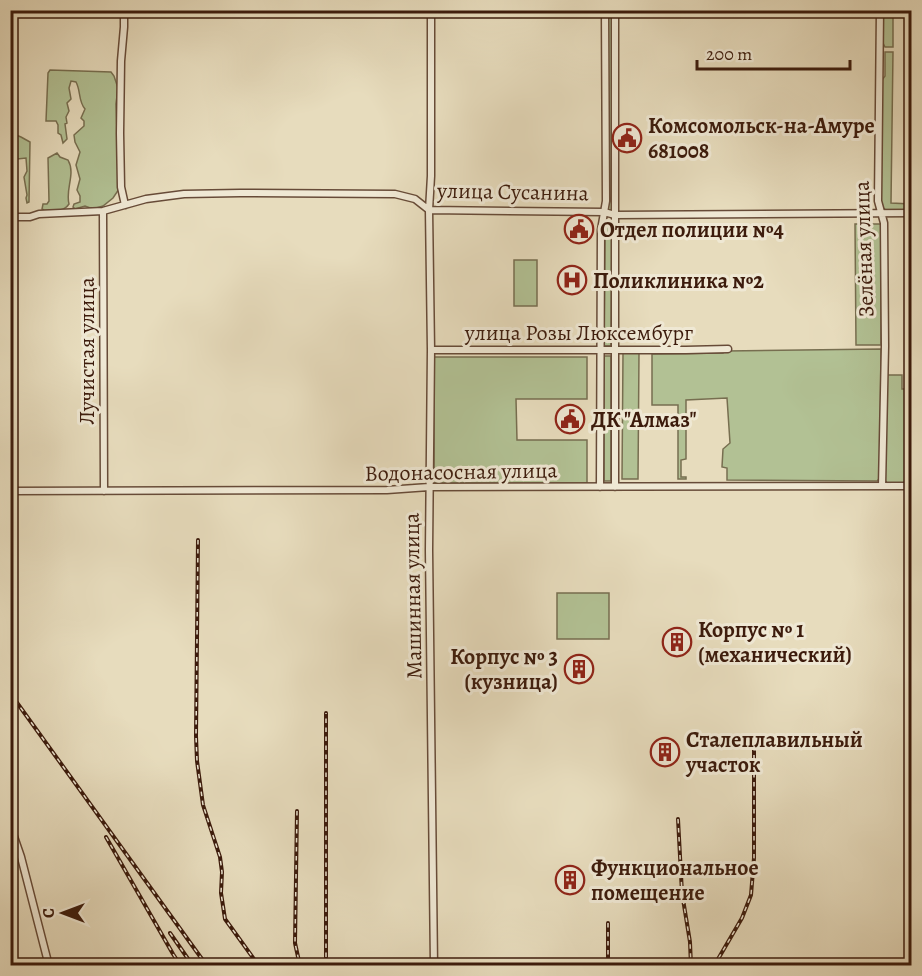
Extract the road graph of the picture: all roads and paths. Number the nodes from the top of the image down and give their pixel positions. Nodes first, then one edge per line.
1 (124, 10) edge
2 (431, 10) edge
3 (605, 10) edge
4 (615, 10) edge
5 (880, 10) edge
6 (125, 205) junction
7 (429, 210) junction
8 (104, 211) junction
9 (604, 212) junction
10 (882, 213) junction
11 (912, 213) edge
12 (615, 215) junction
13 (10, 217) edge
14 (728, 349) dead end
15 (431, 350) junction
16 (600, 350) junction
17 (615, 350) junction
18 (882, 486) junction
19 (912, 486) edge
20 (429, 487) junction
21 (600, 487) junction
22 (615, 487) junction
23 (10, 491) edge
24 (104, 491) junction
25 (10, 825) edge
26 (49, 966) edge
27 (434, 966) edge

1 - 6 street
2 - 7 street, Машинная улица
3 - 9 street
4 - 12 street
5 - 10 street, Зелёная улица
6 - 7 street, улица Сусанина
6 - 8 street, улица Сусанина
7 - 9 street, улица Сусанина
7 - 15 street, Машинная улица
8 - 13 street, улица Сусанина
8 - 24 street, Лучистая улица
9 - 12 street, улица Сусанина
9 - 16 street
10 - 11 street, улица Сусанина
10 - 12 street, улица Сусанина
10 - 18 street, Зелёная улица
12 - 17 street
14 - 17 street, улица Розы Люксембург
15 - 16 street, улица Розы Люксембург
15 - 20 street, Машинная улица
16 - 17 street, улица Розы Люксембург
16 - 21 street
17 - 22 street
18 - 19 street, Водонасосная улица
18 - 22 street, Водонасосная улица
20 - 21 street, Водонасосная улица
20 - 24 street, Водонасосная улица
20 - 27 street, Машинная улица
21 - 22 street, Водонасосная улица
23 - 24 street, Водонасосная улица
25 - 26 street

